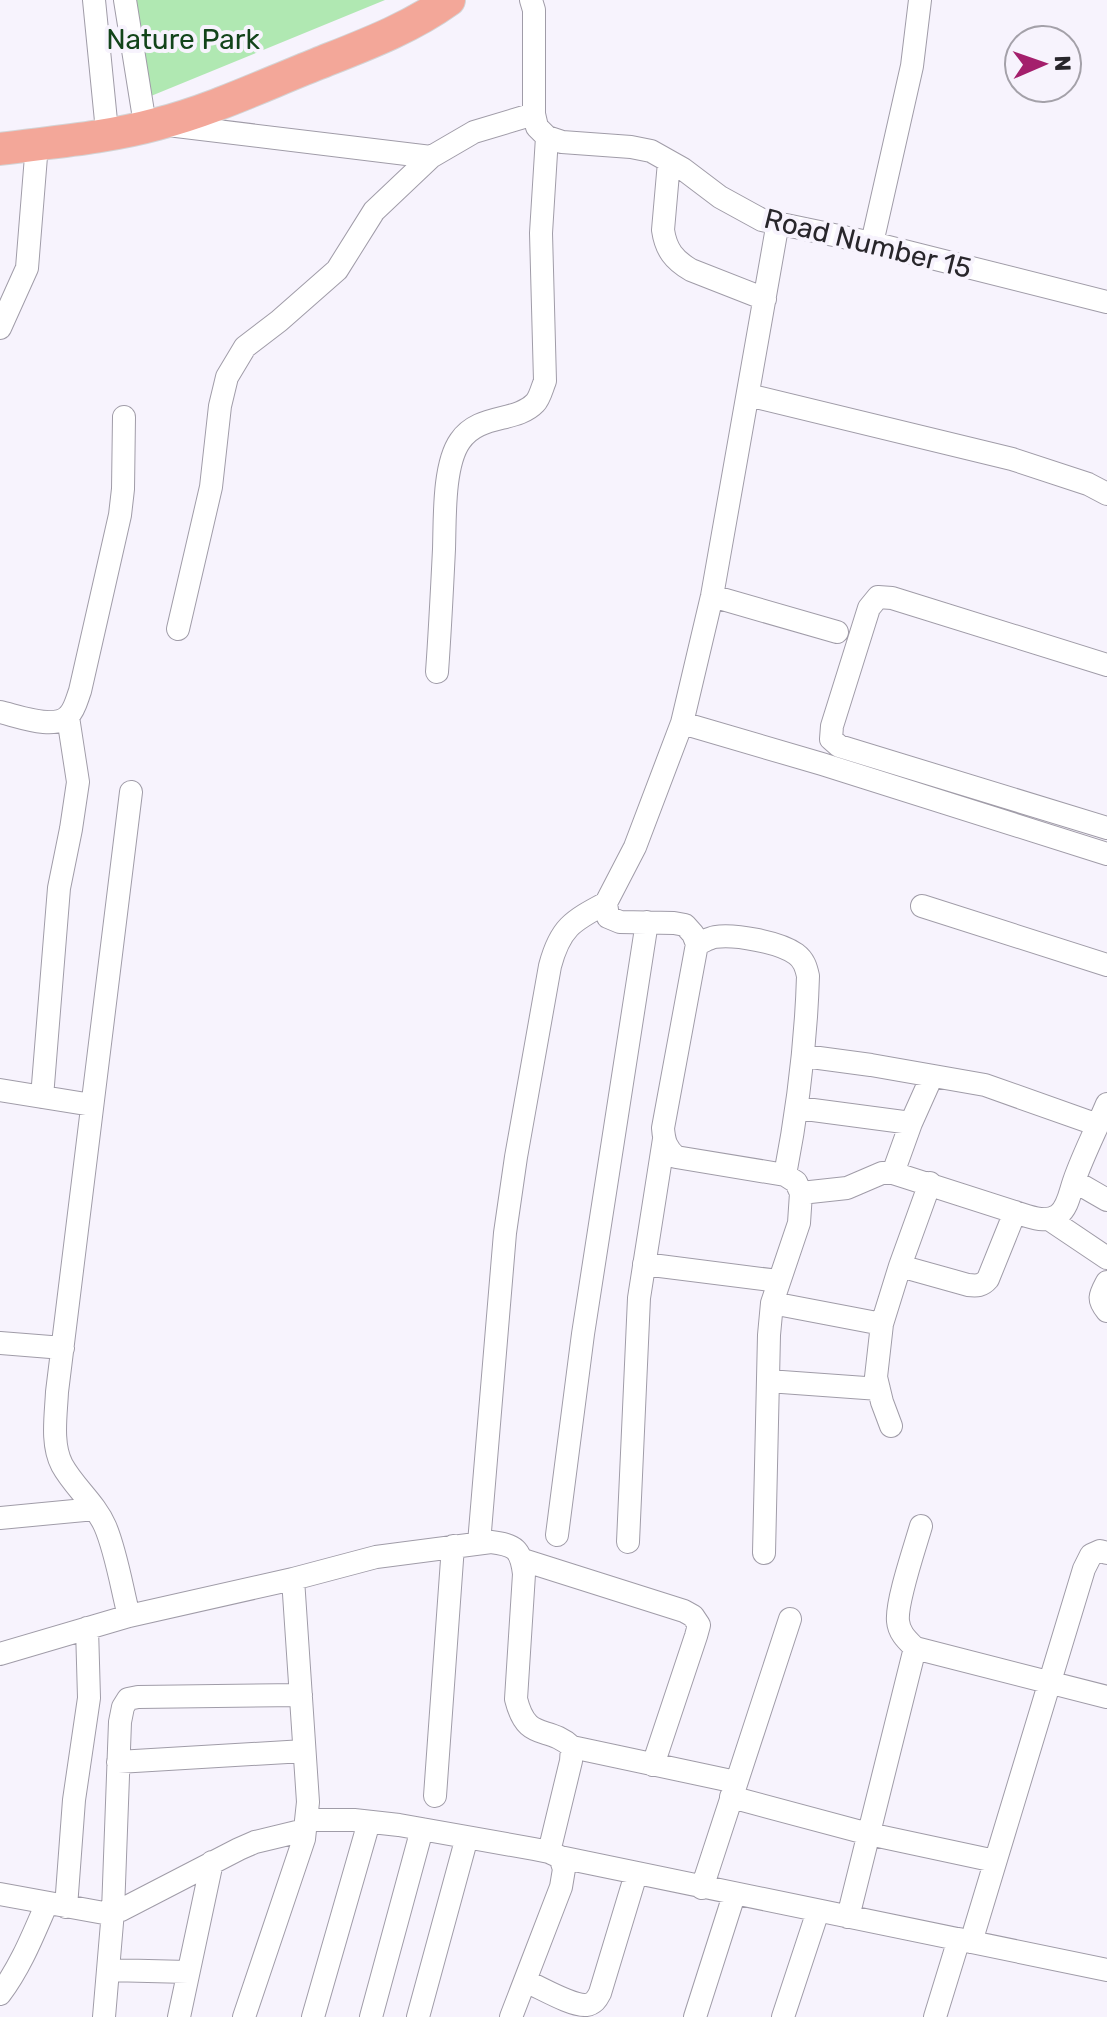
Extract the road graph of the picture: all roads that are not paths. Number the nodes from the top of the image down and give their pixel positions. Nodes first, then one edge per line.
1 (94, 0) edge
2 (125, 0) edge
3 (408, 0) edge
4 (449, 0) edge
5 (531, 0) edge
6 (920, 0) edge
7 (534, 114) junction
8 (151, 118) junction
9 (106, 121) junction
10 (0, 136) edge
11 (547, 137) junction
12 (37, 144) junction
13 (0, 149) edge
14 (431, 157) junction
15 (669, 162) junction
16 (778, 222) junction
17 (872, 243) junction
18 (765, 299) junction
19 (1107, 302) edge
20 (0, 328) edge
21 (748, 395) junction
22 (124, 417) dead end
23 (1107, 494) edge
24 (712, 596) junction
25 (178, 629) dead end
26 (837, 632) dead end
27 (1107, 665) edge
28 (437, 672) dead end
29 (0, 712) edge
30 (68, 717) junction
31 (682, 723) junction
32 (131, 792) dead end
33 (1107, 828) edge
34 (1107, 854) edge
35 (606, 903) junction
36 (922, 906) dead end
37 (647, 922) junction
38 (697, 944) junction
39 (1107, 965) edge
40 (804, 1056) junction
41 (932, 1076) junction
42 (0, 1090) edge
43 (42, 1097) junction
44 (92, 1105) junction
45 (798, 1108) junction
46 (1102, 1115) edge
47 (911, 1123) junction
48 (664, 1139) junction
49 (893, 1173) junction
50 (785, 1175) junction
51 (1074, 1181) junction
52 (930, 1183) junction
53 (801, 1193) junction
54 (1107, 1200) edge
55 (1015, 1212) junction
56 (1049, 1219) junction
57 (1107, 1258) edge
58 (644, 1264) junction
59 (900, 1266) junction
60 (778, 1281) junction
61 (1107, 1282) edge
62 (772, 1303) junction
63 (1107, 1311) edge
64 (882, 1324) junction
65 (0, 1343) edge
66 (63, 1348) junction
67 (768, 1381) junction
68 (879, 1389) junction
69 (891, 1426) dead end
70 (95, 1509) junction
71 (0, 1518) edge
72 (921, 1526) dead end
73 (557, 1535) dead end
74 (628, 1542) dead end
75 (479, 1543) junction
76 (453, 1546) junction
77 (764, 1553) dead end
78 (1107, 1553) edge
79 (523, 1560) junction
80 (293, 1579) junction
81 (129, 1616) junction
82 (790, 1619) dead end
83 (87, 1628) junction
84 (915, 1648) junction
85 (0, 1654) edge
86 (1049, 1681) junction
87 (301, 1695) junction
88 (1107, 1697) edge
89 (572, 1747) junction
90 (304, 1751) junction
91 (118, 1762) junction
92 (653, 1765) junction
93 (734, 1790) junction
94 (435, 1796) dead end
95 (369, 1822) junction
96 (306, 1825) junction
97 (422, 1829) junction
98 (869, 1834) junction
99 (467, 1837) junction
100 (554, 1855) junction
101 (995, 1861) junction
102 (212, 1862) junction
103 (636, 1874) junction
104 (702, 1888) junction
105 (0, 1894) edge
106 (734, 1895) junction
107 (56, 1905) junction
108 (113, 1911) junction
109 (818, 1911) junction
110 (848, 1917) junction
111 (965, 1940) junction
112 (108, 1970) junction
113 (1107, 1970) edge
114 (188, 1972) junction
115 (525, 1981) junction
116 (0, 1994) edge
117 (426, 2014) edge
118 (104, 2017) edge
119 (179, 2017) edge
120 (244, 2017) edge
121 (313, 2017) edge
122 (371, 2017) edge
123 (511, 2017) edge
124 (695, 2017) edge
125 (783, 2017) edge
126 (935, 2017) edge

1 - 9 street
2 - 8 street
3 - 8 highway
4 - 8 highway
5 - 7 street
6 - 17 street
7 - 11 street
7 - 14 street
8 - 9 highway
8 - 12 highway
8 - 14 street
9 - 10 highway
11 - 15 street, Road Number 15
11 - 28 street
12 - 13 highway
12 - 20 street
14 - 25 street
15 - 16 street, Road Number 15
15 - 18 street
16 - 17 street, Road Number 15
16 - 18 street
17 - 19 street, Road Number 15
18 - 21 street
21 - 23 street
21 - 24 street
22 - 30 street
24 - 26 street
24 - 31 street
27 - 33 street
29 - 30 street
30 - 43 street
31 - 34 street
31 - 35 street
32 - 44 street
35 - 37 street
35 - 75 street
36 - 39 street
37 - 38 street
37 - 73 street
38 - 40 street
38 - 48 street
40 - 41 street
40 - 45 street
41 - 46 street
41 - 47 street
42 - 43 street
43 - 44 street
44 - 66 street
45 - 47 street
45 - 50 street
46 - 51 street
47 - 49 street
48 - 50 street
48 - 58 street
49 - 52 street
49 - 53 street
50 - 53 street
51 - 54 street
51 - 56 street
52 - 55 street
52 - 59 street
53 - 60 street
55 - 56 street
55 - 59 street
56 - 57 street
58 - 60 street
58 - 74 street
59 - 64 street
60 - 62 street
61 - 63 street
62 - 64 street
62 - 67 street
64 - 68 street
65 - 66 street
66 - 70 street
67 - 68 street
67 - 77 street
68 - 69 street
70 - 71 street
70 - 81 street
72 - 84 street
75 - 76 street
75 - 79 street
76 - 80 street
76 - 94 street
78 - 86 street
79 - 89 street
79 - 92 street
80 - 81 street
80 - 87 street
81 - 83 street
82 - 93 street
83 - 85 street
83 - 107 street
84 - 86 street
84 - 98 street
86 - 88 street
86 - 101 street
87 - 90 street
87 - 91 street
89 - 92 street
89 - 100 street
90 - 91 street
90 - 96 street
91 - 108 street
92 - 93 street
93 - 98 street
93 - 104 street
95 - 96 street
95 - 97 street
95 - 121 street
96 - 102 street
96 - 120 street
97 - 99 street
97 - 122 street
98 - 101 street
98 - 110 street
99 - 100 street
99 - 117 street
100 - 103 street
100 - 115 street
101 - 111 street
102 - 108 street
102 - 114 street
103 - 104 street
103 - 115 street
104 - 106 street
105 - 107 street
106 - 109 street
106 - 124 street
107 - 108 street
107 - 116 street
108 - 112 street
109 - 110 street
109 - 125 street
110 - 111 street
111 - 113 street
111 - 126 street
112 - 114 street
112 - 118 street
114 - 119 street
115 - 123 street

